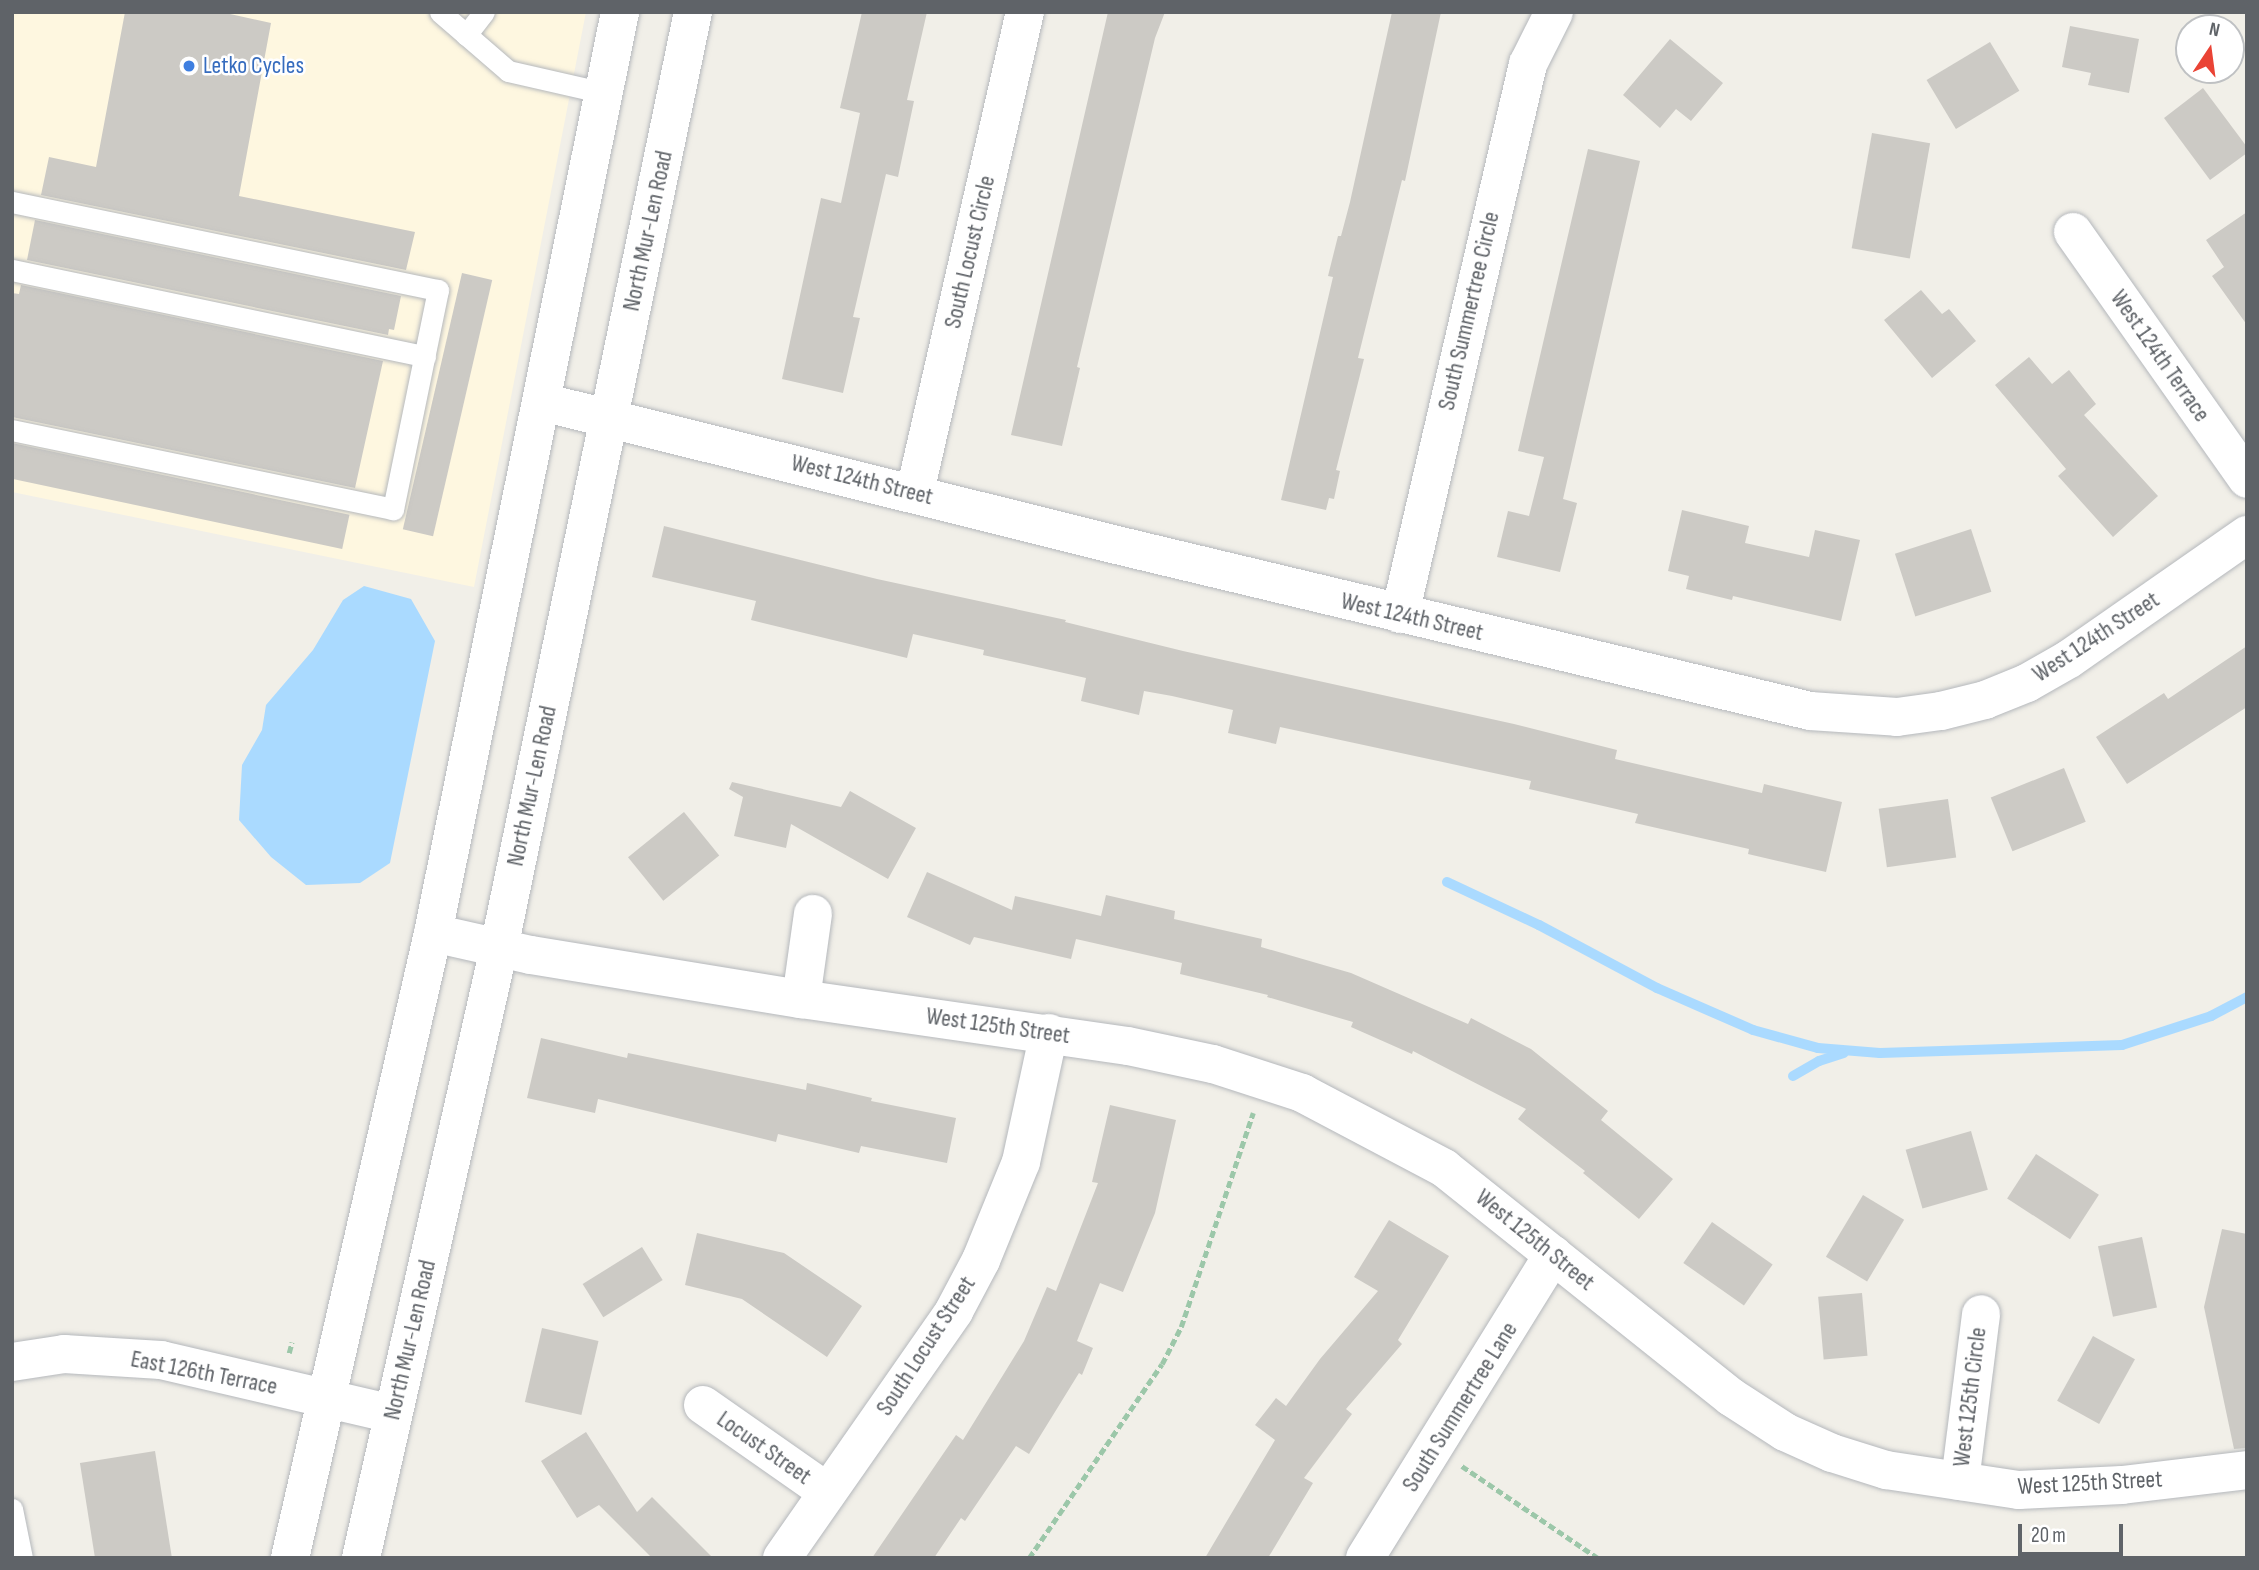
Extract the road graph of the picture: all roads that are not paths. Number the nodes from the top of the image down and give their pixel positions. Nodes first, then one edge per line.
1 (440, 12) edge
2 (484, 12) edge
3 (620, 12) edge
4 (693, 12) edge
5 (1025, 12) edge
6 (1553, 12) edge
7 (466, 35) junction
8 (605, 93) junction
9 (12, 202) edge
10 (2073, 232) dead end
11 (12, 271) edge
12 (425, 356) junction
13 (542, 402) junction
14 (609, 417) junction
15 (12, 430) edge
16 (2247, 479) edge
17 (915, 492) junction
18 (2247, 535) edge
19 (1400, 614) junction
20 (813, 914) dead end
21 (433, 933) junction
22 (499, 948) junction
23 (801, 999) junction
24 (1049, 1033) junction
25 (1553, 1255) junction
26 (1981, 1314) dead end
27 (12, 1362) edge
28 (326, 1399) junction
29 (703, 1405) dead end
30 (393, 1415) junction
31 (2247, 1470) edge
32 (1959, 1481) junction
33 (826, 1491) junction
34 (12, 1509) edge
35 (22, 1558) edge
36 (290, 1558) edge
37 (361, 1558) edge
38 (782, 1558) edge
39 (1365, 1558) edge

1 - 7 lane
2 - 7 lane
3 - 8 street
4 - 14 street, North Mur-Len Road
5 - 17 street, South Locust Circle
6 - 19 street, South Summertree Circle
7 - 8 lane
8 - 13 street
9 - 12 lane
10 - 16 street, West 124th Terrace
11 - 12 lane
12 - 15 lane
13 - 14 street, West 124th Street
13 - 21 street
14 - 17 street, West 124th Street
14 - 22 street, North Mur-Len Road
17 - 19 street, West 124th Street
18 - 19 street, West 124th Street
20 - 23 street
21 - 22 street, West 125th Street
21 - 28 street
22 - 23 street, West 125th Street
22 - 30 street, North Mur-Len Road
23 - 24 street, West 125th Street
24 - 25 street, West 125th Street
24 - 33 street, South Locust Street
25 - 32 street, West 125th Street
25 - 39 street, South Summertree Lane
26 - 32 street, West 125th Circle
27 - 28 street, East 126th Terrace
28 - 30 street, East 126th Terrace
28 - 36 street
29 - 33 street, Locust Street
30 - 37 street, North Mur-Len Road
31 - 32 street, West 125th Street
33 - 38 street, South Locust Street
34 - 35 lane

